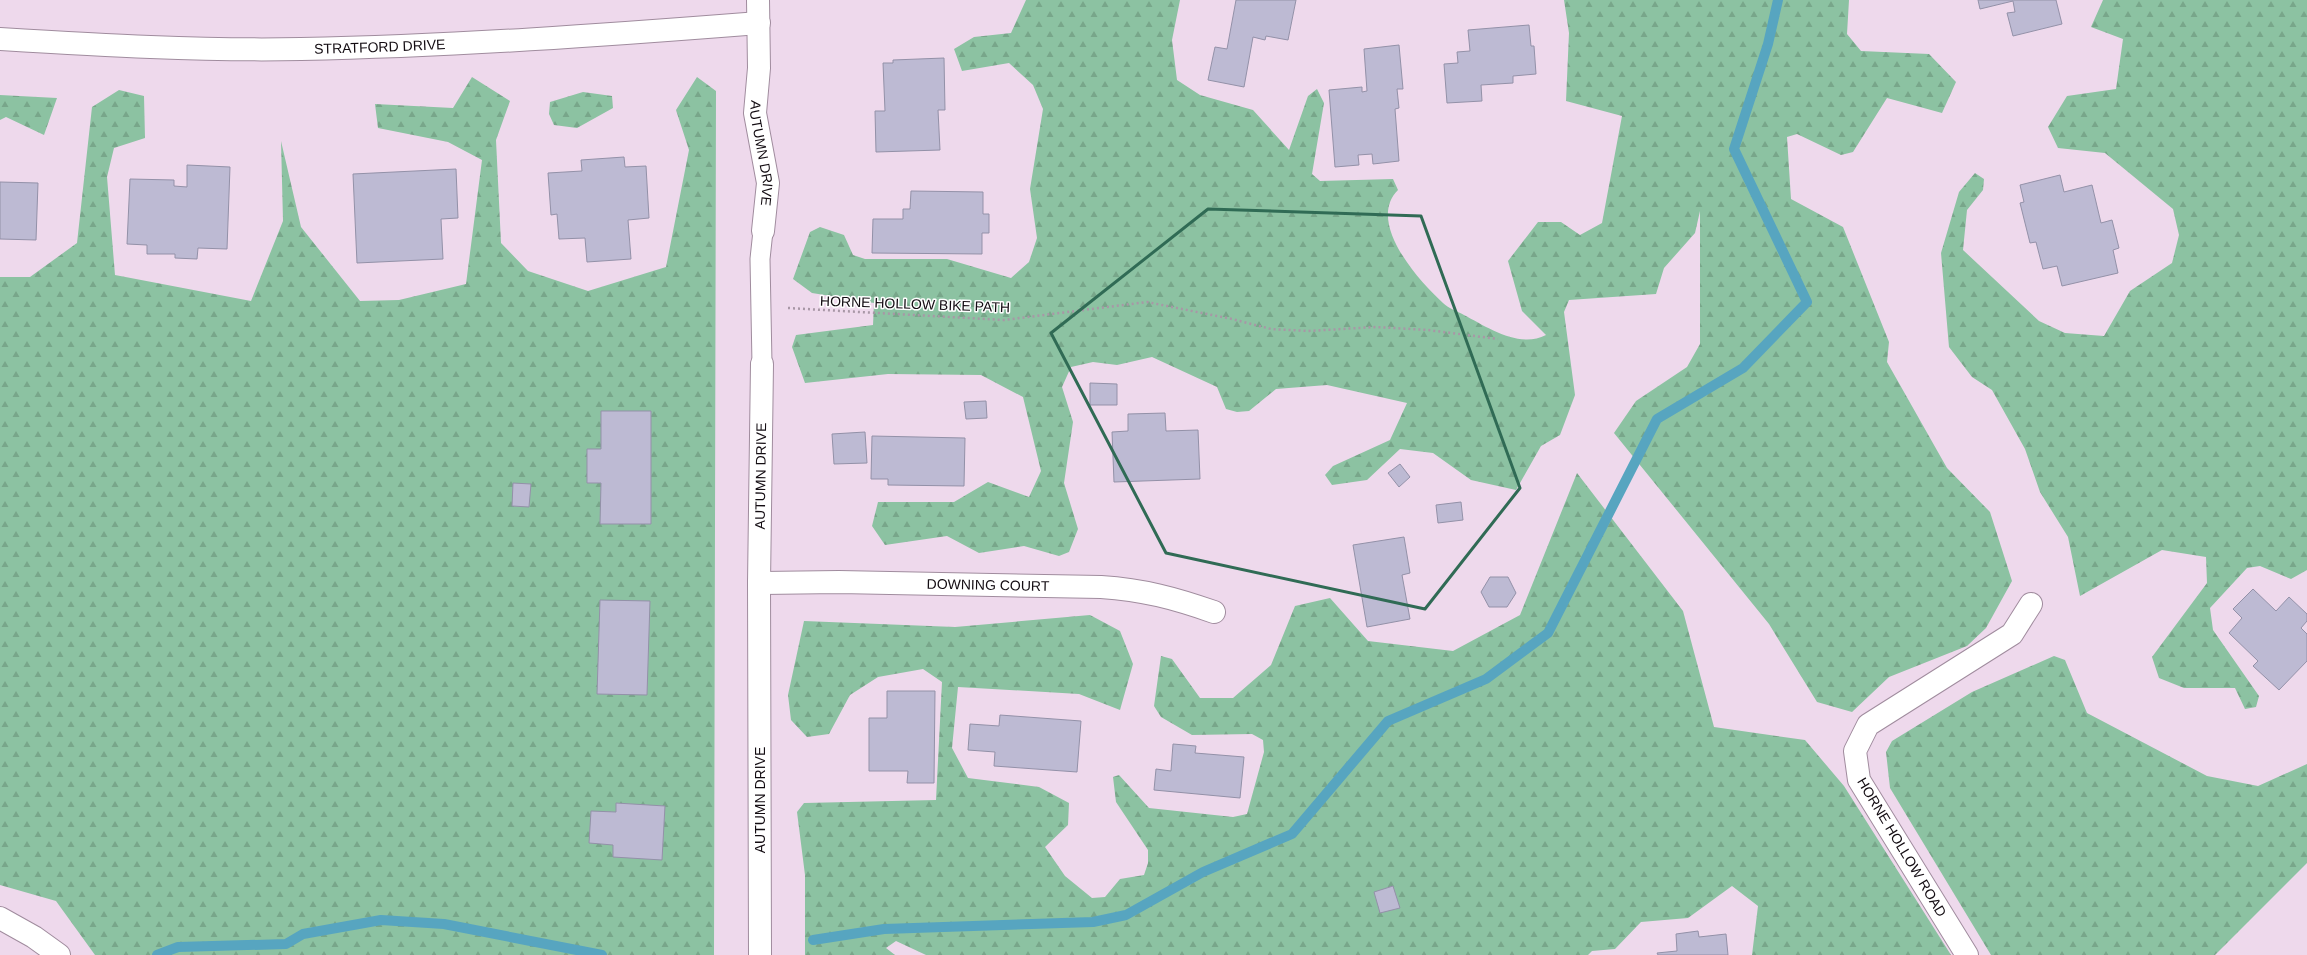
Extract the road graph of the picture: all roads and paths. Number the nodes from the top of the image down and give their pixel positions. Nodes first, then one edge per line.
1 (758, 0) edge
2 (759, 23) junction
3 (0, 39) edge
4 (763, 231) joint
5 (759, 306) junction
6 (1498, 339) dead end
7 (762, 364) joint
8 (759, 583) junction
9 (2031, 604) dead end
10 (1214, 612) dead end
11 (0, 918) edge
12 (59, 955) edge
13 (760, 955) edge
14 (1967, 955) edge

1 - 2 street, AUTUMN DRIVE
2 - 3 street, STRATFORD DRIVE
2 - 4 street, AUTUMN DRIVE
4 - 5 lane, AUTUMN DRIVE
5 - 6 path, HORNE HOLLOW BIKE PATH
5 - 7 lane, AUTUMN DRIVE
7 - 8 street, AUTUMN DRIVE
8 - 10 street, DOWNING COURT
8 - 13 street, AUTUMN DRIVE
9 - 14 street, HORNE HOLLOW ROAD
11 - 12 street

